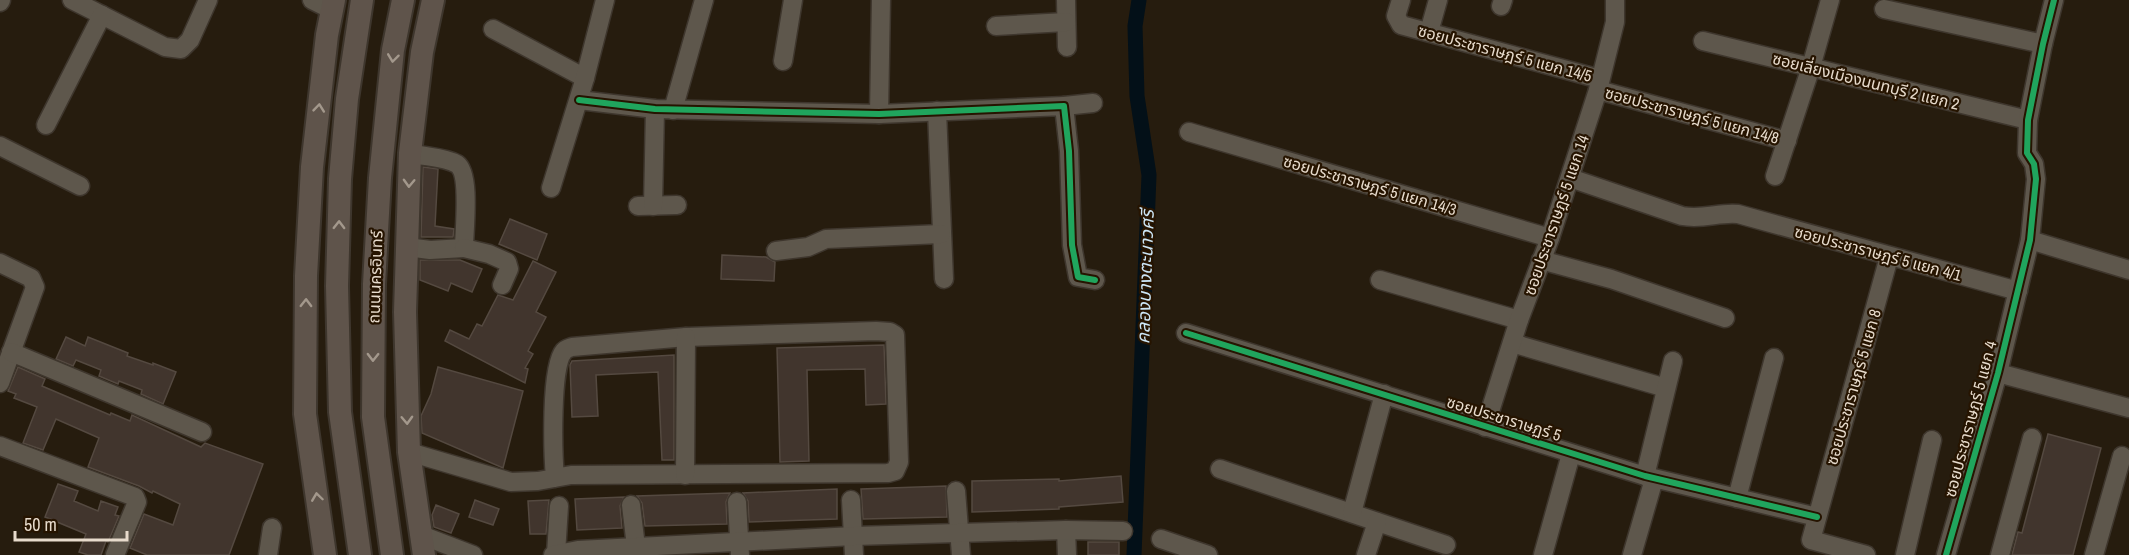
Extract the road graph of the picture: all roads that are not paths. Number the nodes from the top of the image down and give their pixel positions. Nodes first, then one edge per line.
1 (72, 0) edge
2 (208, 0) edge
3 (312, 0) edge
4 (362, 0) edge
5 (403, 0) edge
6 (433, 0) edge
7 (605, 0) edge
8 (704, 0) edge
9 (793, 0) edge
10 (881, 0) edge
11 (1066, 0) edge
12 (1401, 0) edge
13 (1438, 0) edge
14 (1615, 0) edge
15 (1830, 0) edge
16 (2054, 0) edge
17 (333, 5) edge
18 (1884, 9) dead end
19 (102, 15) junction
20 (1066, 22) junction
21 (996, 26) dead end
22 (493, 29) dead end
23 (1429, 32) junction
24 (1703, 41) dead end
25 (2043, 45) junction
26 (1067, 47) dead end
27 (783, 62) dead end
28 (1811, 67) junction
29 (585, 78) junction
30 (1599, 84) junction
31 (579, 100) junction
32 (1093, 103) dead end
33 (1064, 105) junction
34 (655, 109) junction
35 (673, 110) junction
36 (937, 111) junction
37 (879, 114) junction
38 (2028, 120) junction
39 (46, 125) dead end
40 (1189, 132) dead end
41 (1787, 141) junction
42 (0, 146) edge
43 (410, 153) junction
44 (1775, 176) dead end
45 (1570, 178) junction
46 (80, 186) dead end
47 (551, 188) dead end
48 (678, 205) dead end
49 (941, 234) junction
50 (1550, 238) junction
51 (2030, 240) junction
52 (407, 247) junction
53 (464, 248) junction
54 (776, 251) dead end
55 (1889, 257) junction
56 (1541, 260) junction
57 (0, 263) edge
58 (2129, 270) edge
59 (944, 279) dead end
60 (1095, 280) dead end
61 (1380, 280) dead end
62 (502, 285) dead end
63 (2018, 291) junction
64 (1725, 318) dead end
65 (1519, 320) junction
66 (1186, 333) dead end
67 (686, 337) junction
68 (1512, 343) junction
69 (11, 352) junction
70 (1774, 358) dead end
71 (1673, 361) dead end
72 (1998, 373) junction
73 (0, 383) edge
74 (1666, 388) junction
75 (1384, 394) junction
76 (2129, 408) edge
77 (1485, 427) junction
78 (202, 432) dead end
79 (2032, 438) dead end
80 (1932, 440) dead end
81 (0, 446) edge
82 (409, 452) junction
83 (1571, 454) junction
84 (2122, 456) dead end
85 (1220, 469) dead end
86 (685, 475) junction
87 (555, 478) junction
88 (1649, 478) junction
89 (956, 491) dead end
90 (1737, 498) junction
91 (850, 500) dead end
92 (737, 502) dead end
93 (631, 505) dead end
94 (559, 506) dead end
95 (1352, 513) junction
96 (1817, 517) junction
97 (1377, 522) junction
98 (272, 528) dead end
99 (1066, 530) junction
100 (1123, 531) dead end
101 (960, 533) junction
102 (854, 536) junction
103 (1161, 539) dead end
104 (422, 545) edge
105 (1446, 545) dead end
106 (740, 548) edge
107 (1808, 548) edge
108 (637, 550) edge
109 (115, 555) edge
110 (268, 555) edge
111 (325, 555) edge
112 (360, 555) edge
113 (392, 555) edge
114 (473, 555) edge
115 (554, 555) edge
116 (854, 555) edge
117 (961, 555) edge
118 (1067, 555) edge
119 (1208, 555) edge
120 (1366, 555) edge
121 (1543, 555) edge
122 (1632, 555) edge
123 (1866, 555) edge
124 (1905, 555) edge
125 (1946, 555) edge
126 (2000, 555) edge
127 (2094, 555) edge

1 - 19 street
2 - 19 street
3 - 17 street
112 -> 4 main road
5 -> 113 main road, ถนนนครอินทร์
6 - 43 main road, ถนนนครอินทร์
7 - 29 street
8 - 35 street
9 - 27 street
10 - 37 street
11 - 20 street
12 - 23 street, ซอยประชาราษฎร์ 5 แยก 14/5
13 - 23 street
14 - 30 street, ซอยประชาราษฎร์ 5 แยก 14
15 - 28 street
16 - 25 street, ซอยประชาราษฎร์ 5 แยก 4
111 -> 17 main road
18 - 25 street
19 - 39 street
20 - 21 street
20 - 26 street
22 - 29 street
23 - 30 street, ซอยประชาราษฎร์ 5 แยก 14/5
24 - 28 street, ซอยเลี่ยงเมืองนนทบุรี 2 แยก 2
25 - 38 street, ซอยประชาราษฎร์ 5 แยก 4
28 - 38 street, ซอยเลี่ยงเมืองนนทบุรี 2 แยก 2
28 - 41 street
29 - 31 street
30 - 41 street, ซอยประชาราษฎร์ 5 แยก 14/8
30 - 45 street, ซอยประชาราษฎร์ 5 แยก 14
31 - 34 street
31 - 47 street
32 - 33 street
33 - 36 street
33 - 60 street
34 - 35 street
34 - 48 street
35 - 37 street
36 - 37 street
36 - 49 street
38 - 51 street, ซอยประชาราษฎร์ 5 แยก 4
40 - 50 street, ซอยประชาราษฎร์ 5 แยก 14/3
41 - 44 street
42 - 46 street
43 -> 52 main road, ถนนนครอินทร์
43 - 53 street
45 - 50 street, ซอยประชาราษฎร์ 5 แยก 14
45 - 55 street, ซอยประชาราษฎร์ 5 แยก 4/1
49 - 54 street
49 - 59 street
50 - 56 street, ซอยประชาราษฎร์ 5 แยก 14
51 - 58 street
51 - 63 street, ซอยประชาราษฎร์ 5 แยก 4
52 - 53 street
52 -> 82 main road, ถนนนครอินทร์
53 - 62 street
55 - 63 street, ซอยประชาราษฎร์ 5 แยก 4/1
55 - 96 street, ซอยประชาราษฎร์ 5 แยก 8
56 - 64 street
56 - 65 street, ซอยประชาราษฎร์ 5 แยก 14
57 - 69 street
61 - 65 street
63 - 72 street, ซอยประชาราษฎร์ 5 แยก 4
65 - 68 street, ซอยประชาราษฎร์ 5 แยก 14
66 - 75 street, ซอยประชาราษฏร์ 5
67 - 86 street
67 - 86 street
67 - 87 street
68 - 74 street
68 - 77 street, ซอยประชาราษฎร์ 5 แยก 14
69 - 73 street
69 - 78 street
70 - 90 street
71 - 74 street
72 - 76 street
72 - 125 street, ซอยประชาราษฎร์ 5 แยก 4
74 - 88 street
75 - 77 street, ซอยประชาราษฏร์ 5
75 - 95 street
77 - 83 street, ซอยประชาราษฏร์ 5
79 - 126 street
80 - 124 street
81 - 109 street
82 - 87 street
82 - 104 main road, ถนนนครอินทร์
83 - 88 street, ซอยประชาราษฏร์ 5
83 - 121 street
84 - 127 street
85 - 95 street
86 - 87 street
88 - 90 street, ซอยประชาราษฏร์ 5
88 - 122 street
89 - 101 street
90 - 96 street, ซอยประชาราษฏร์ 5
91 - 102 street
92 - 106 street
93 - 108 street
94 - 115 street
95 - 97 street
96 - 107 street
97 - 105 street
97 - 120 street
98 - 110 street
99 - 100 street
99 - 101 street
99 - 118 street
101 - 102 street
101 - 117 street
102 - 106 street
102 - 116 street
103 - 119 street
104 - 114 street
106 - 108 street
107 - 123 street
108 - 115 street

